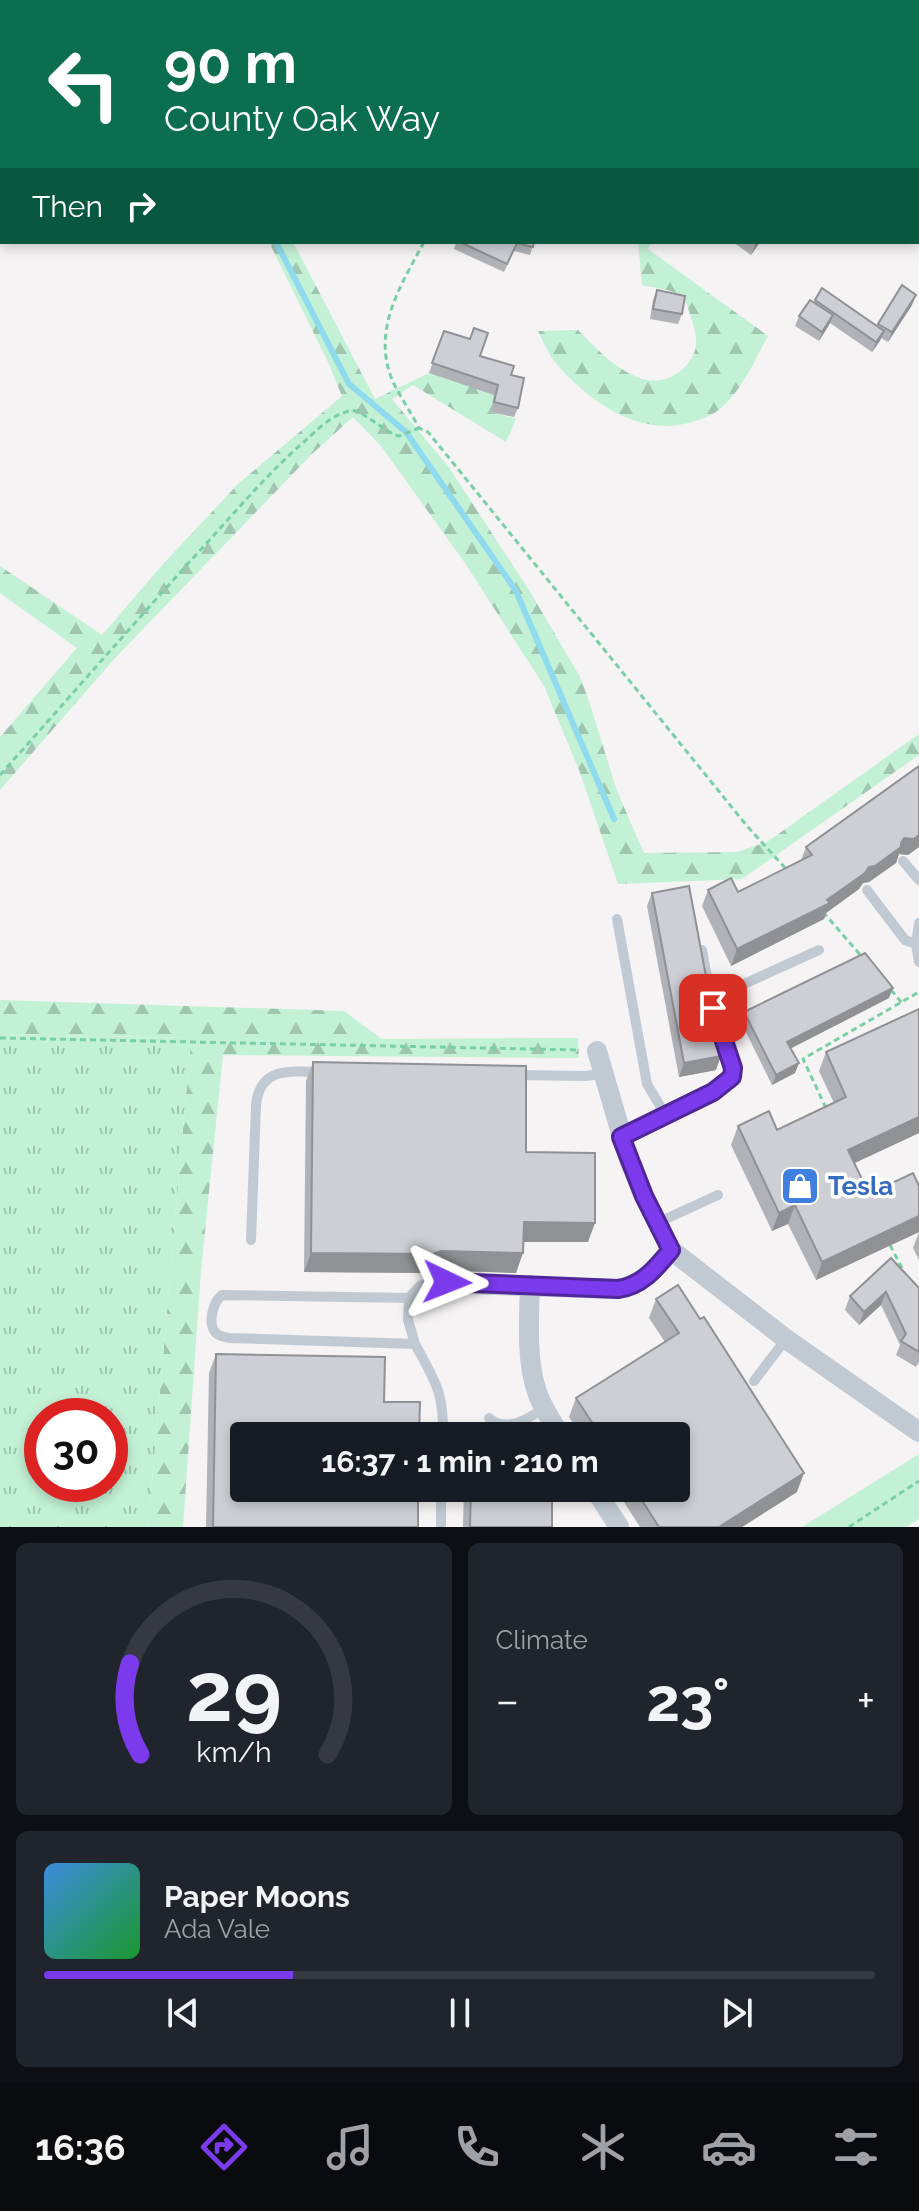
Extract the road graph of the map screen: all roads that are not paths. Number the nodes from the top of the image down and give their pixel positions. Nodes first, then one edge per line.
1 (903, 861) edge
2 (919, 880) edge
3 (867, 890) edge
4 (617, 919) dead end
5 (919, 923) edge
6 (916, 944) junction
7 (702, 950) edge
8 (819, 950) dead end
9 (919, 962) edge
10 (711, 999) junction
11 (597, 1051) road end
12 (340, 1073) edge
13 (604, 1074) junction
14 (496, 1075) edge
15 (666, 1116) junction
16 (621, 1137) junction
17 (718, 1195) dead end
18 (657, 1223) junction
19 (251, 1240) dead end
20 (671, 1250) junction
21 (434, 1283) joint
22 (530, 1285) junction
23 (409, 1298) junction
24 (786, 1339) junction
25 (415, 1344) junction
26 (754, 1381) dead end
27 (544, 1408) junction
28 (489, 1418) dead end
29 (443, 1422) edge
30 (552, 1422) edge
31 (919, 1432) edge
32 (441, 1502) edge
33 (603, 1502) edge
34 (441, 1527) edge
35 (619, 1527) edge

1 - 2 lane
3 - 6 lane
4 - 15 lane
5 - 6 lane
6 - 9 lane
7 - 10 lane
8 - 10 lane
10 - 15 lane
11 - 13 street
12 - 19 lane
13 - 14 lane
13 - 16 street
15 - 16 lane
16 - 18 street
17 - 18 lane
18 - 20 street
20 - 22 street
20 - 24 street
21 - 22 street
21 - 23 lane
22 - 27 street
23 - 25 lane
23 - 25 lane
24 - 26 lane
24 - 31 street
25 - 29 lane
27 - 28 lane
27 - 30 street
32 - 34 lane
33 - 35 street

